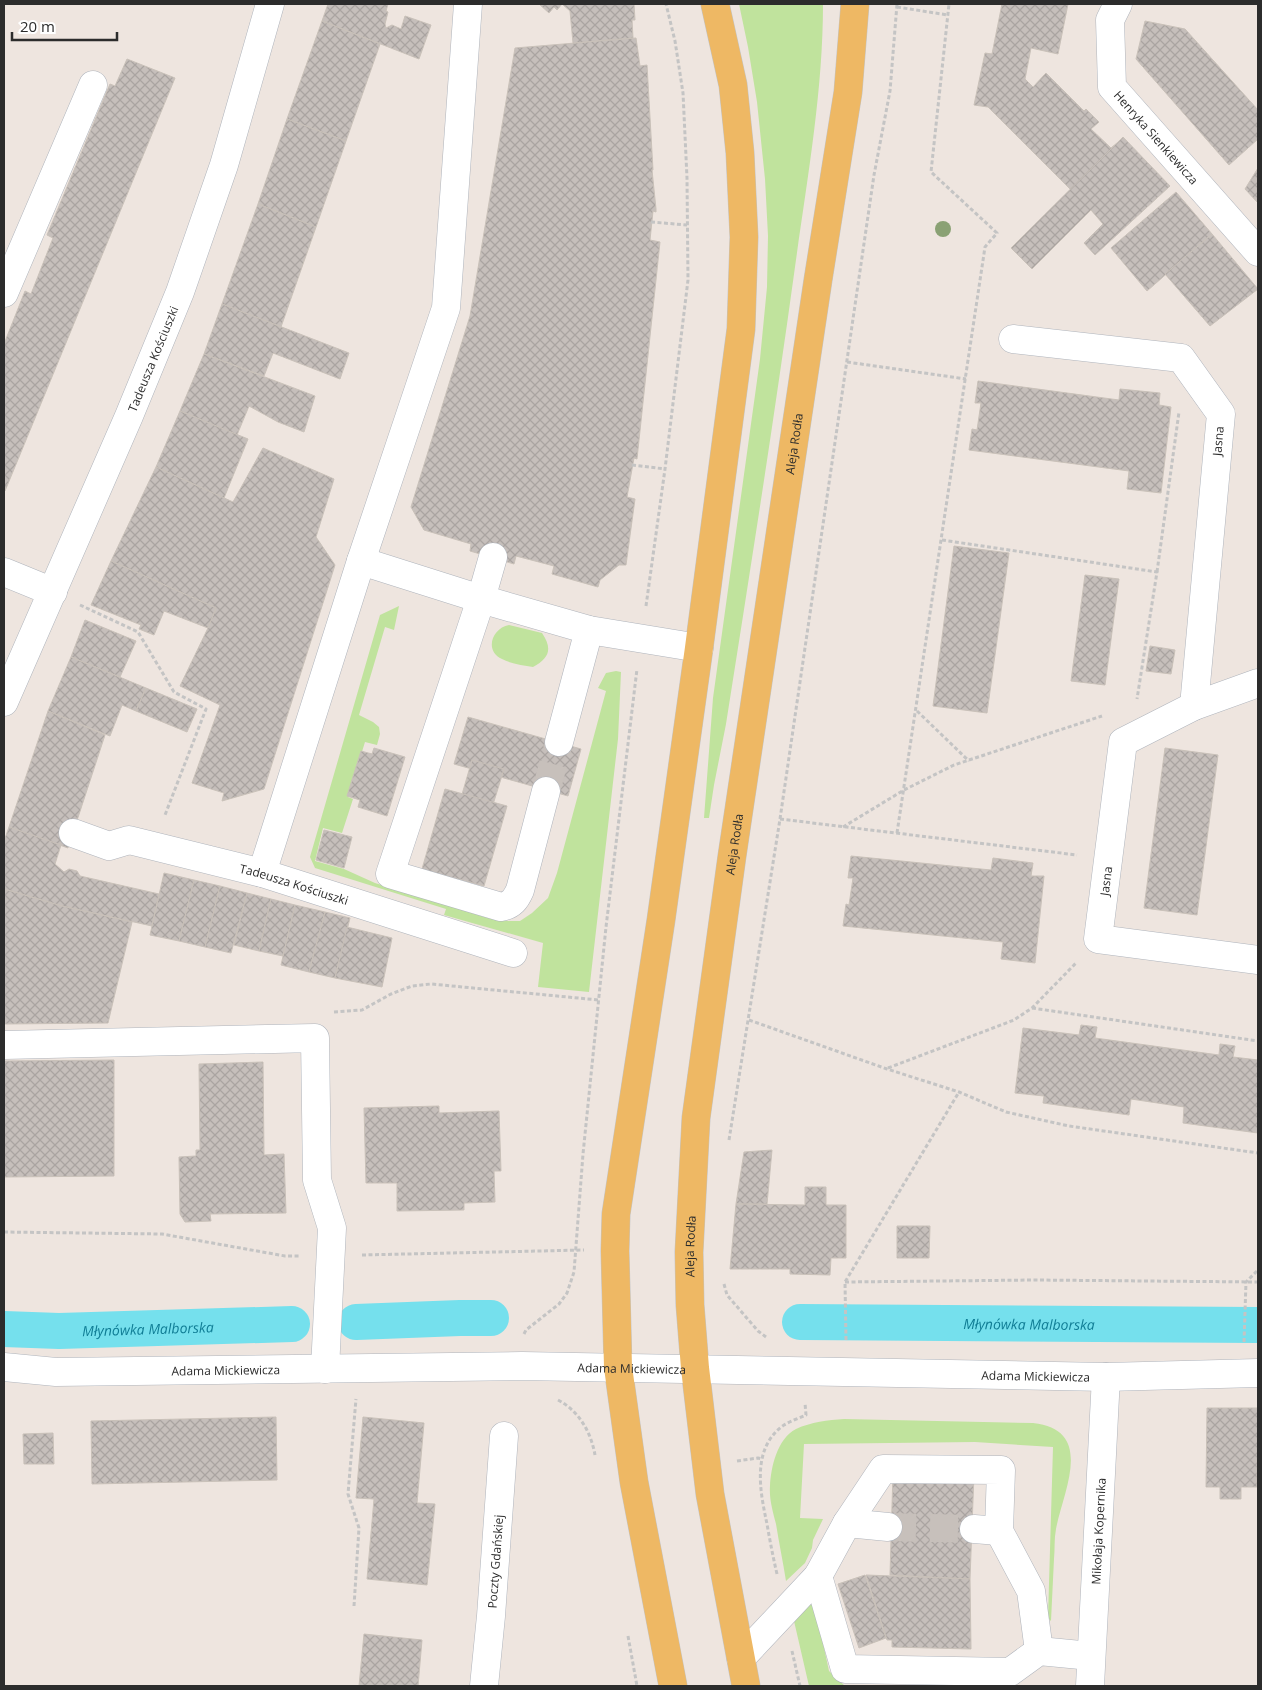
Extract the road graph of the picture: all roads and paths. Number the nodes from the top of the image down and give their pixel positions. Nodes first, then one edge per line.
1 (270, 4) edge
2 (468, 4) edge
3 (666, 4) edge
4 (715, 4) edge
5 (855, 4) edge
6 (949, 4) edge
7 (1118, 4) edge
8 (897, 6) edge
9 (948, 15) junction
10 (92, 85) dead end
11 (652, 222) dead end
12 (688, 225) junction
13 (1258, 252) edge
14 (4, 293) edge
15 (1013, 339) dead end
16 (847, 362) junction
17 (1185, 365) junction
18 (966, 379) junction
19 (632, 464) dead end
20 (665, 469) junction
21 (942, 540) junction
22 (492, 558) dead end
23 (361, 561) junction
24 (4, 572) edge
25 (1157, 572) junction
26 (53, 592) junction
27 (480, 599) junction
28 (589, 630) junction
29 (641, 638) junction
30 (699, 648) junction
31 (1258, 683) edge
32 (4, 702) edge
33 (1136, 704) dead end
34 (1194, 706) junction
35 (916, 710) junction
36 (1109, 714) dead end
37 (559, 742) tunnel mouth
38 (969, 761) junction
39 (904, 790) junction
40 (546, 791) tunnel mouth
41 (780, 819) junction
42 (843, 827) junction
43 (72, 833) dead end
44 (897, 833) junction
45 (153, 846) junction
46 (1109, 858) junction
47 (262, 873) junction
48 (1098, 939) junction
49 (513, 953) dead end
50 (1258, 960) edge
51 (599, 1000) junction
52 (1032, 1008) junction
53 (749, 1020) junction
54 (315, 1038) junction
55 (1258, 1041) edge
56 (4, 1045) edge
57 (887, 1069) junction
58 (959, 1092) junction
59 (728, 1147) dead end
60 (1258, 1153) edge
61 (4, 1232) edge
62 (576, 1250) junction
63 (330, 1256) junction
64 (1258, 1270) edge
65 (724, 1277) dead end
66 (845, 1282) junction
67 (1246, 1282) junction
68 (1258, 1282) edge
69 (1244, 1335) dead end
70 (768, 1338) dead end
71 (846, 1346) dead end
72 (522, 1366) junction
73 (4, 1367) edge
74 (618, 1367) junction
75 (694, 1368) junction
76 (325, 1369) junction
77 (1258, 1373) edge
78 (1106, 1377) junction
79 (356, 1396) dead end
80 (551, 1398) dead end
81 (806, 1415) dead end
82 (504, 1436) dead end
83 (597, 1463) dead end
84 (846, 1522) junction
85 (888, 1527) tunnel mouth
86 (818, 1576) junction
87 (354, 1606) dead end
88 (784, 1612) junction
89 (627, 1632) dead end
90 (1039, 1651) junction
91 (1091, 1656) junction
92 (741, 1658) junction
93 (484, 1686) edge
94 (637, 1686) edge
95 (673, 1686) edge
96 (746, 1686) edge
97 (800, 1686) edge
98 (1090, 1686) edge

1 - 26 street, Tadeusza Kościuszki
2 - 23 street
3 - 12 path
4 - 30 main road
5 - 75 main road, Aleja Rodła
6 - 9 path
7 - 13 street, Henryka Sienkiewicza
8 - 9 path
8 - 16 path
9 - 18 path
10 - 14 street
11 - 12 path
12 - 20 path
15 - 17 street
16 - 18 path
16 - 41 path
17 - 25 path
17 - 34 street, Jasna
18 - 21 path
19 - 20 path
20 - 29 path
21 - 25 path
21 - 35 path
22 - 27 street
23 - 27 street
23 - 47 street
24 - 26 street
25 - 33 path
26 - 32 street, Tadeusza Kościuszki
26 - 45 path
27 - 28 street
27 - 40 street
28 - 29 street
28 - 37 street
29 - 30 street
29 - 51 path
30 - 74 main road
31 - 34 street, Jasna
34 - 46 street, Jasna
35 - 38 path
35 - 39 path
36 - 38 path
38 - 39 path
39 - 42 path
39 - 44 path
41 - 42 path
41 - 53 path
42 - 44 path
43 - 45 street, Tadeusza Kościuszki
44 - 46 path
45 - 47 street, Tadeusza Kościuszki
46 - 48 street, Jasna
47 - 49 street, Tadeusza Kościuszki
48 - 50 street
48 - 52 path
51 - 54 path
51 - 62 path
52 - 55 path
52 - 57 path
53 - 57 path
53 - 59 path
54 - 56 street
54 - 63 street
57 - 58 path
58 - 60 path
58 - 66 path
61 - 63 path
62 - 63 path
62 - 72 path
63 - 76 street
64 - 67 path
65 - 70 path
66 - 67 path
66 - 71 path
67 - 68 path
67 - 69 path
72 - 74 street, Adama Mickiewicza
72 - 76 street, Adama Mickiewicza
73 - 76 street, Adama Mickiewicza
74 - 75 street, Adama Mickiewicza
74 - 95 main road
75 - 78 street, Adama Mickiewicza
75 - 92 main road, Aleja Rodła
77 - 78 street, Adama Mickiewicza
78 - 91 street, Mikołaja Kopernika
79 - 87 path
80 - 83 path
81 - 88 path
82 - 93 street, Poczty Gdańskiej
84 - 85 street
84 - 86 street
84 - 90 street
86 - 88 street
86 - 90 street
88 - 92 street
88 - 97 path
89 - 94 path
90 - 91 street
91 - 98 street, Mikołaja Kopernika
92 - 96 main road, Aleja Rodła

